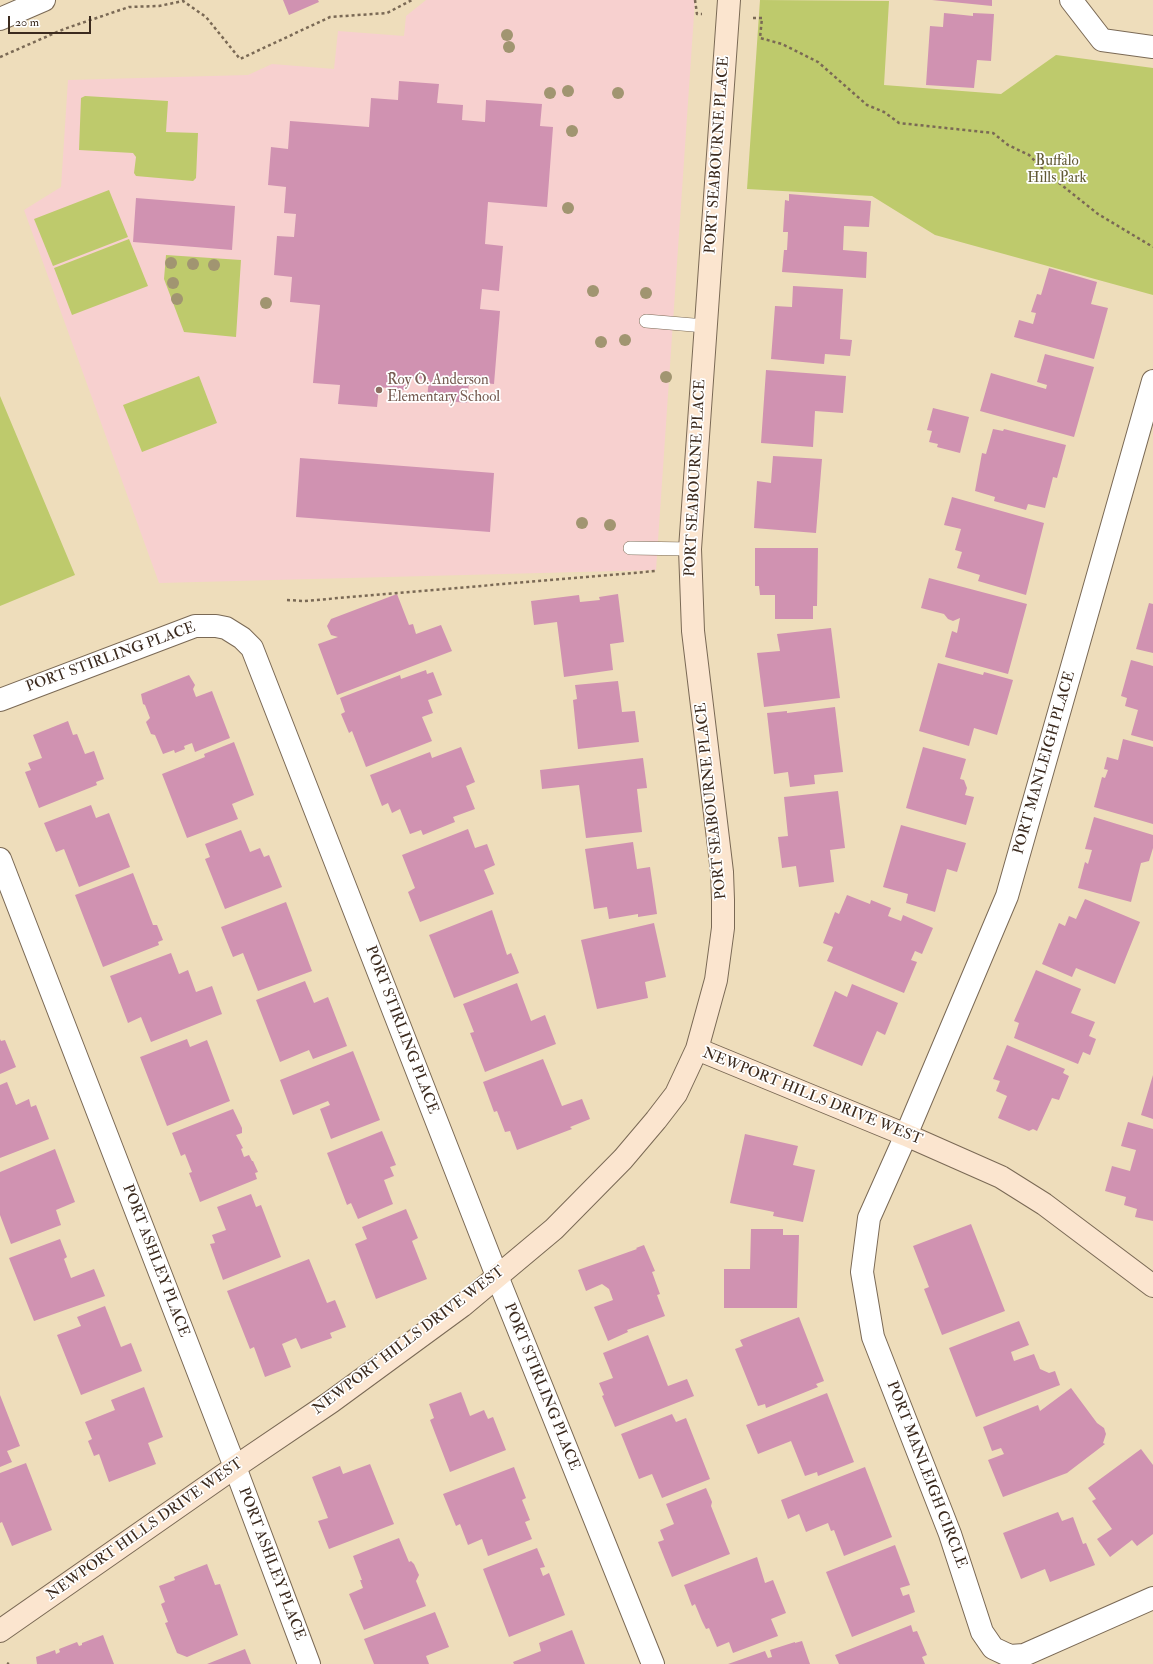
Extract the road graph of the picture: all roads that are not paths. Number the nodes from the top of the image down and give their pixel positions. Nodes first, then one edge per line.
1 (44, 0) edge
2 (729, 0) edge
3 (1071, 0) edge
4 (0, 19) edge
5 (1153, 47) edge
6 (646, 321) dead end
7 (705, 326) junction
8 (1153, 381) edge
9 (630, 548) dead end
10 (690, 549) junction
11 (0, 700) edge
12 (0, 859) edge
13 (697, 1048) junction
14 (906, 1135) junction
15 (496, 1276) junction
16 (1153, 1286) edge
17 (235, 1467) junction
18 (1153, 1598) edge
19 (0, 1631) edge
20 (309, 1664) edge
21 (653, 1664) edge

1 - 4 street
2 - 7 street, PORT SEABOURNE PLACE
3 - 5 street
6 - 7 lane
7 - 10 street, PORT SEABOURNE PLACE
8 - 14 street, PORT MANLEIGH PLACE
9 - 10 lane
10 - 13 street, PORT SEABOURNE PLACE
11 - 15 street, PORT STIRLING PLACE
12 - 17 street, PORT ASHLEY PLACE
13 - 14 street, NEWPORT HILLS DRIVE WEST
13 - 15 street, NEWPORT HILLS DRIVE WEST
14 - 16 street, NEWPORT HILLS DRIVE WEST
14 - 18 street, PORT MANLEIGH CIRCLE
15 - 17 street, NEWPORT HILLS DRIVE WEST
15 - 21 street, PORT STIRLING PLACE
17 - 19 street, NEWPORT HILLS DRIVE WEST
17 - 20 street, PORT ASHLEY PLACE

